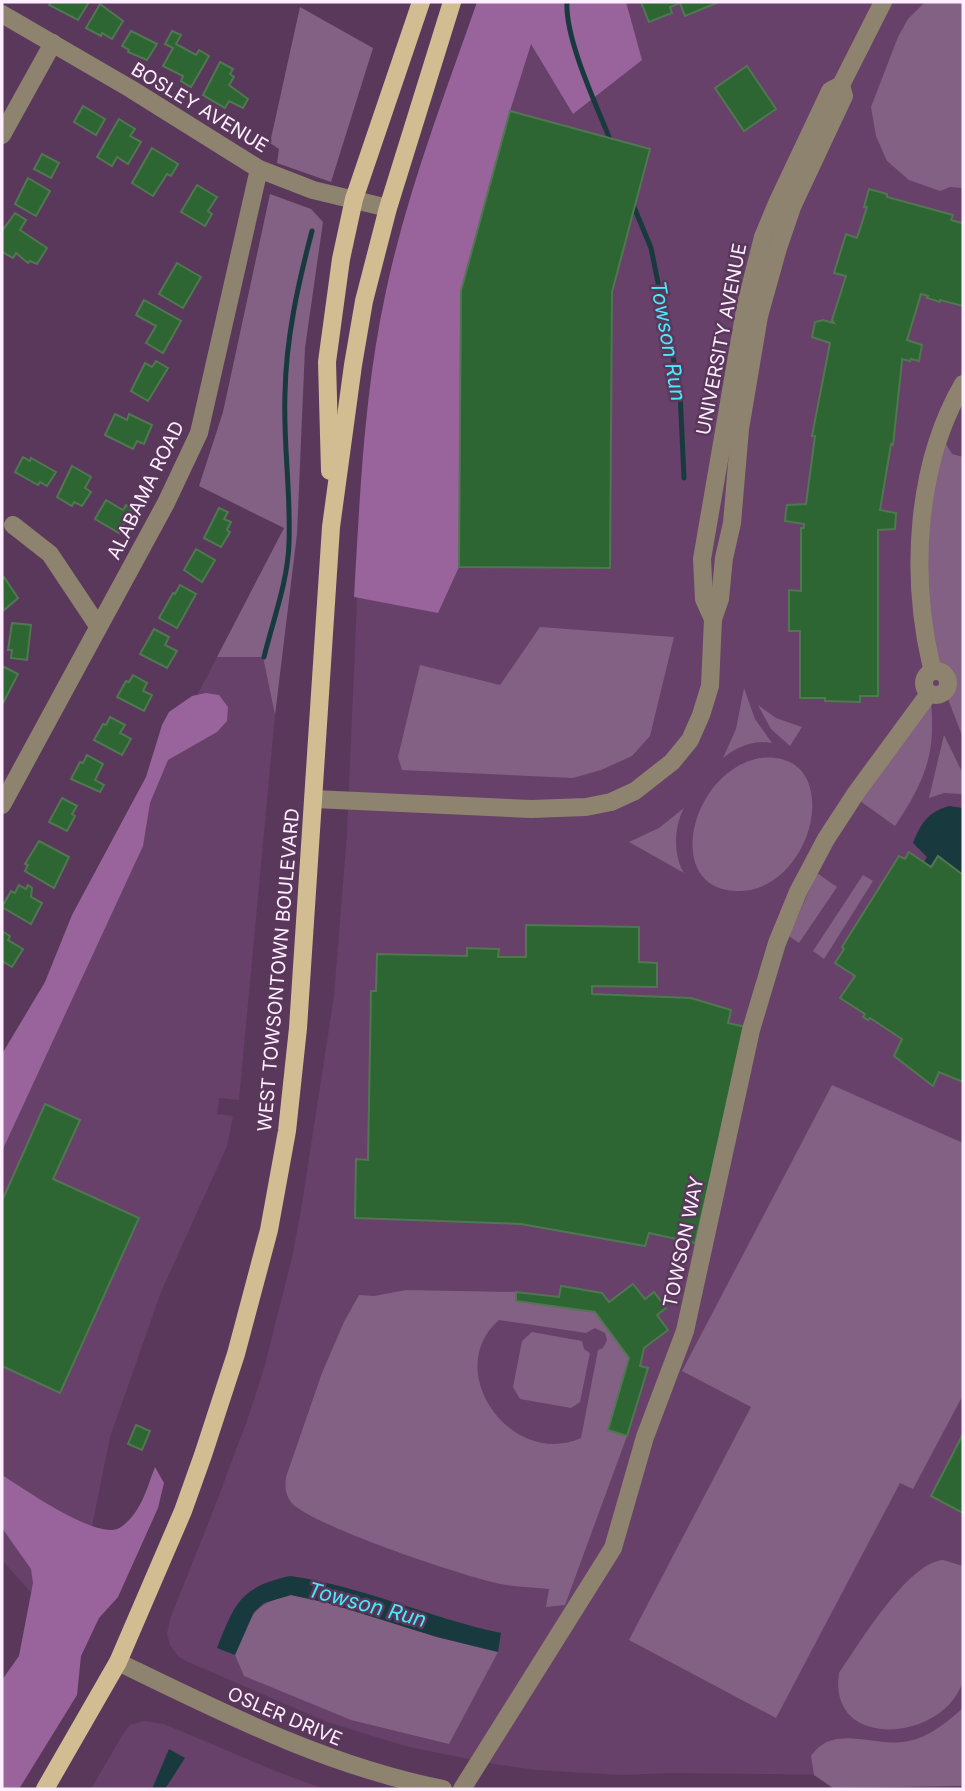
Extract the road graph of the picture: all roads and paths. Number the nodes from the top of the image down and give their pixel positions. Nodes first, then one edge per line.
1 (421, 2) edge
2 (452, 2) edge
3 (883, 2) edge
4 (2, 14) edge
5 (53, 43) junction
6 (841, 85) junction
7 (2, 135) edge
8 (259, 169) junction
9 (354, 199) junction
10 (388, 208) junction
11 (963, 384) edge
12 (13, 525) dead end
13 (331, 527) junction
14 (713, 619) junction
15 (98, 626) junction
16 (936, 668) dead end
17 (925, 699) dead end
18 (314, 799) junction
19 (2, 805) edge
20 (118, 1662) junction
21 (45, 1789) edge
22 (443, 1789) edge
23 (462, 1789) edge

1 - 9 main road, WEST TOWSONTOWN BOULEVARD
2 - 10 main road, WEST TOWSONTOWN BOULEVARD
3 - 6 street, UNIVERSITY AVENUE
4 - 5 street, BOSLEY AVENUE
5 - 7 street
5 - 8 street, BOSLEY AVENUE
6 - 14 street, UNIVERSITY AVENUE
6 - 14 street, UNIVERSITY AVENUE
8 - 9 street, BOSLEY AVENUE
8 - 15 street, ALABAMA ROAD
9 - 10 street, BOSLEY AVENUE
9 - 13 main road, WEST TOWSONTOWN BOULEVARD
10 - 13 main road, WEST TOWSONTOWN BOULEVARD
11 - 16 street
12 - 15 street
13 - 18 main road, WEST TOWSONTOWN BOULEVARD
14 - 18 street, UNIVERSITY AVENUE
15 - 19 street, ALABAMA ROAD
17 - 23 street, TOWSON WAY
18 - 20 main road, WEST TOWSONTOWN BOULEVARD
20 - 21 main road, WEST TOWSONTOWN BOULEVARD
20 - 22 street, OSLER DRIVE

